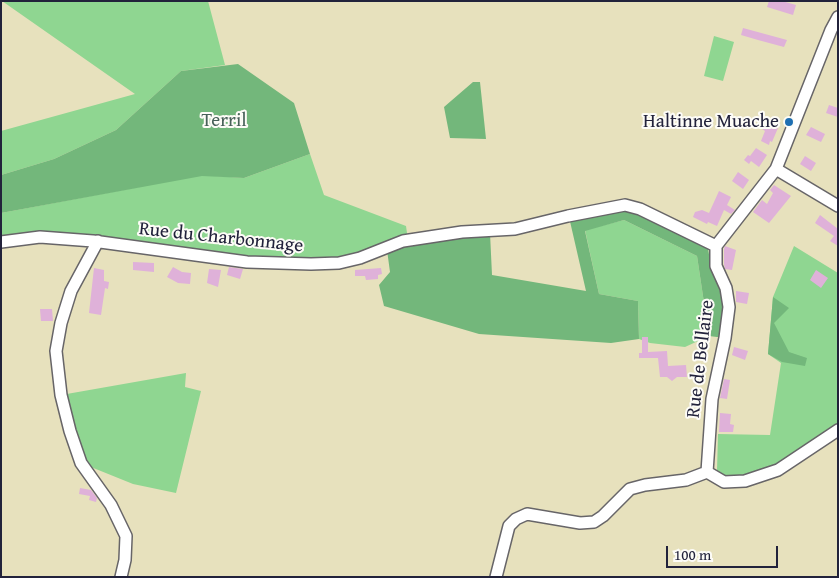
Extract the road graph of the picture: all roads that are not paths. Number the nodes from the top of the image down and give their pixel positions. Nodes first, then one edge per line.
1 (838, 17) edge
2 (776, 169) junction
3 (838, 206) edge
4 (98, 241) junction
5 (1, 242) edge
6 (716, 246) junction
7 (838, 430) edge
8 (707, 472) junction
9 (121, 577) edge
10 (496, 577) edge

1 - 2 street
2 - 3 street
2 - 6 street
4 - 5 street, Rue du Charbonnage
4 - 6 street, Rue du Charbonnage
4 - 9 street
6 - 8 street, Rue de Bellaire
7 - 8 street
8 - 10 street

